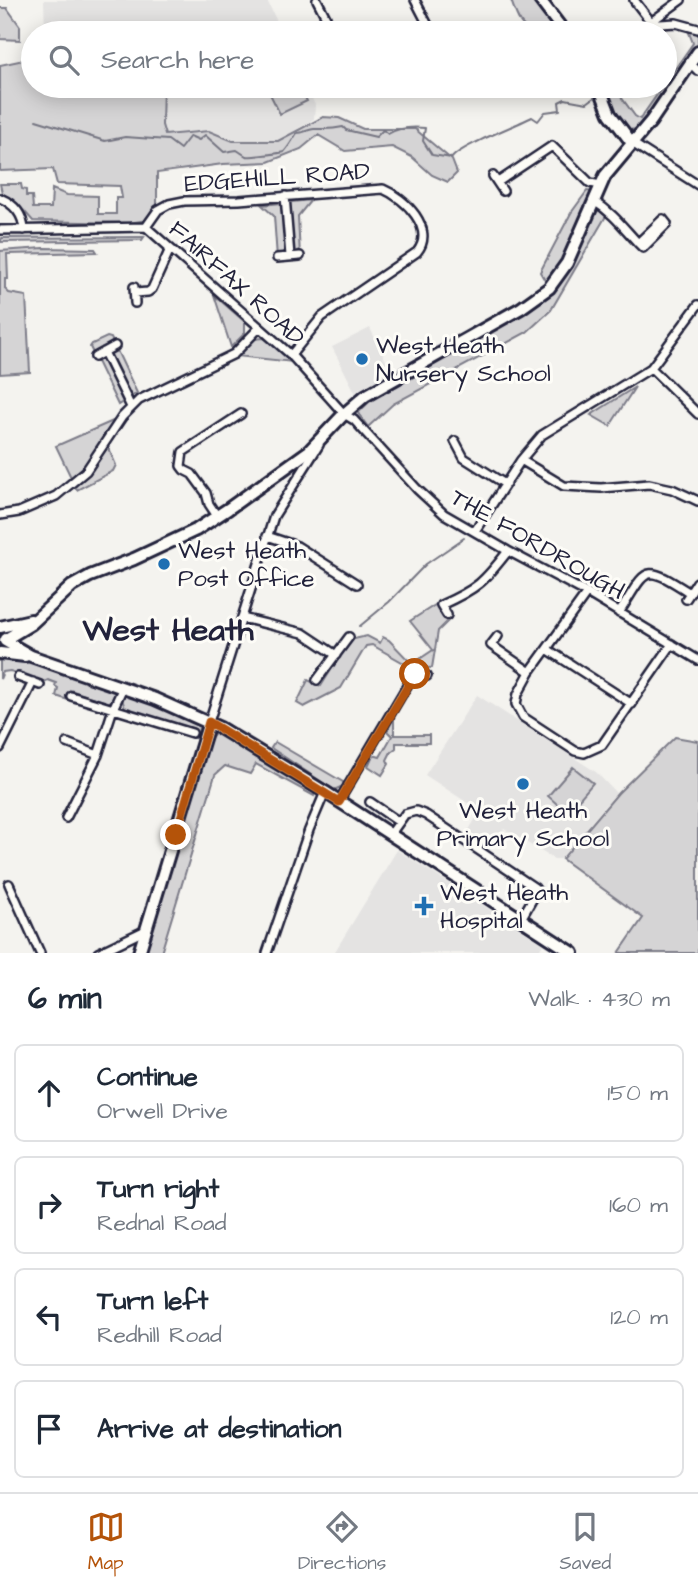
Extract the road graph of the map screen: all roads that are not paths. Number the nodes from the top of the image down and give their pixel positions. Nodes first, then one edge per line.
1 (317, 0) edge
2 (415, 0) edge
3 (540, 0) edge
4 (634, 0) edge
5 (681, 0) edge
6 (328, 21) edge
7 (426, 21) edge
8 (556, 21) edge
9 (650, 21) edge
10 (652, 21) edge
11 (677, 23) edge
12 (698, 29) edge
13 (698, 52) edge
14 (694, 67) edge
15 (677, 88) edge
16 (604, 98) edge
17 (669, 98) edge
18 (632, 143) junction
19 (601, 185) junction
20 (698, 185) edge
21 (503, 191) dead end
22 (285, 196) junction
23 (0, 198) edge
24 (594, 201) junction
25 (146, 227) junction
26 (0, 230) edge
27 (24, 230) junction
28 (638, 243) dead end
29 (170, 249) junction
30 (290, 256) junction
31 (300, 256) dead end
32 (277, 258) dead end
33 (135, 303) dead end
34 (698, 305) edge
35 (690, 317) junction
36 (698, 322) edge
37 (259, 328) junction
38 (115, 346) dead end
39 (104, 352) junction
40 (291, 355) junction
41 (95, 357) dead end
42 (651, 368) junction
43 (131, 407) junction
44 (241, 414) dead end
45 (344, 414) junction
46 (698, 414) edge
47 (321, 439) junction
48 (455, 441) dead end
49 (522, 460) junction
50 (292, 464) junction
51 (184, 470) junction
52 (301, 473) junction
53 (180, 478) dead end
54 (505, 484) junction
55 (698, 501) edge
56 (0, 515) edge
57 (217, 516) junction
58 (475, 531) junction
59 (267, 536) junction
60 (508, 551) junction
61 (697, 582) edge
62 (357, 584) dead end
63 (587, 593) junction
64 (619, 613) junction
65 (447, 615) dead end
66 (36, 618) junction
67 (242, 618) junction
68 (498, 636) dead end
69 (349, 637) dead end
70 (4, 641) edge
71 (672, 644) junction
72 (547, 649) junction
73 (336, 655) junction
74 (698, 660) edge
75 (530, 672) junction
76 (427, 676) dead end
77 (18, 677) dead end
78 (317, 680) dead end
79 (123, 687) junction
80 (71, 696) dead end
81 (632, 704) junction
82 (113, 709) junction
83 (209, 722) junction
84 (192, 733) dead end
85 (67, 743) dead end
86 (0, 748) edge
87 (98, 755) junction
88 (325, 792) junction
89 (339, 802) junction
90 (370, 802) dead end
91 (66, 818) dead end
92 (399, 822) junction
93 (390, 835) junction
94 (9, 884) dead end
95 (521, 919) junction
96 (146, 930) junction
97 (40, 953) edge
98 (97, 953) edge
99 (139, 953) edge
100 (267, 953) edge
101 (573, 953) edge

1 - 6 street
2 - 7 street
3 - 8 street
4 - 9 street
5 - 10 street
11 - 12 street
13 - 14 street
14 - 15 street
16 - 18 street
17 - 18 street
18 - 19 street
18 - 20 street
19 - 21 street
19 - 24 street
22 - 25 street, EDGEHILL ROAD
22 - 30 street
22 - 40 street, EDGEHILL ROAD
23 - 27 street
24 - 28 street
24 - 45 street
25 - 27 street, FAIRFAX ROAD
25 - 29 street, FAIRFAX ROAD
26 - 27 street, FAIRFAX ROAD
29 - 33 street
29 - 37 street, FAIRFAX ROAD
30 - 31 street
30 - 32 street
34 - 35 street
35 - 36 street
35 - 42 street
37 - 40 street, FAIRFAX ROAD
37 - 43 street
38 - 39 street
39 - 41 street
39 - 43 street
40 - 45 street, FAIRFAX ROAD
42 - 46 street
42 - 49 street
43 - 56 street
44 - 51 street
45 - 47 street
45 - 58 street, THE FORDROUGH
47 - 50 street
47 - 52 street
48 - 54 street
49 - 54 street
49 - 55 street
50 - 52 street
50 - 57 street
51 - 53 street
51 - 57 street
52 - 59 street
54 - 58 street
57 - 66 street
58 - 60 street, THE FORDROUGH
59 - 62 street
59 - 67 street
60 - 63 street, THE FORDROUGH
60 - 65 street
61 - 64 street
63 - 64 street, THE FORDROUGH
63 - 72 street
64 - 71 street, THE FORDROUGH
66 - 70 street
66 - 70 street
67 - 73 street
67 - 83 street
68 - 75 street
69 - 73 street
70 - 79 street
71 - 74 street, THE FORDROUGH
71 - 81 street
72 - 75 street
72 - 81 street
73 - 78 street
75 - 81 street
76 - 89 street
77 - 86 street
79 - 82 street
79 - 83 street
80 - 82 street
82 - 84 street
82 - 87 street
83 - 88 street
83 - 96 street
85 - 87 street
87 - 91 street
88 - 89 street
88 - 100 street
89 - 93 street
90 - 92 street
92 - 93 street
92 - 95 street
93 - 95 street
94 - 97 street
95 - 101 street
96 - 98 street
96 - 99 street

